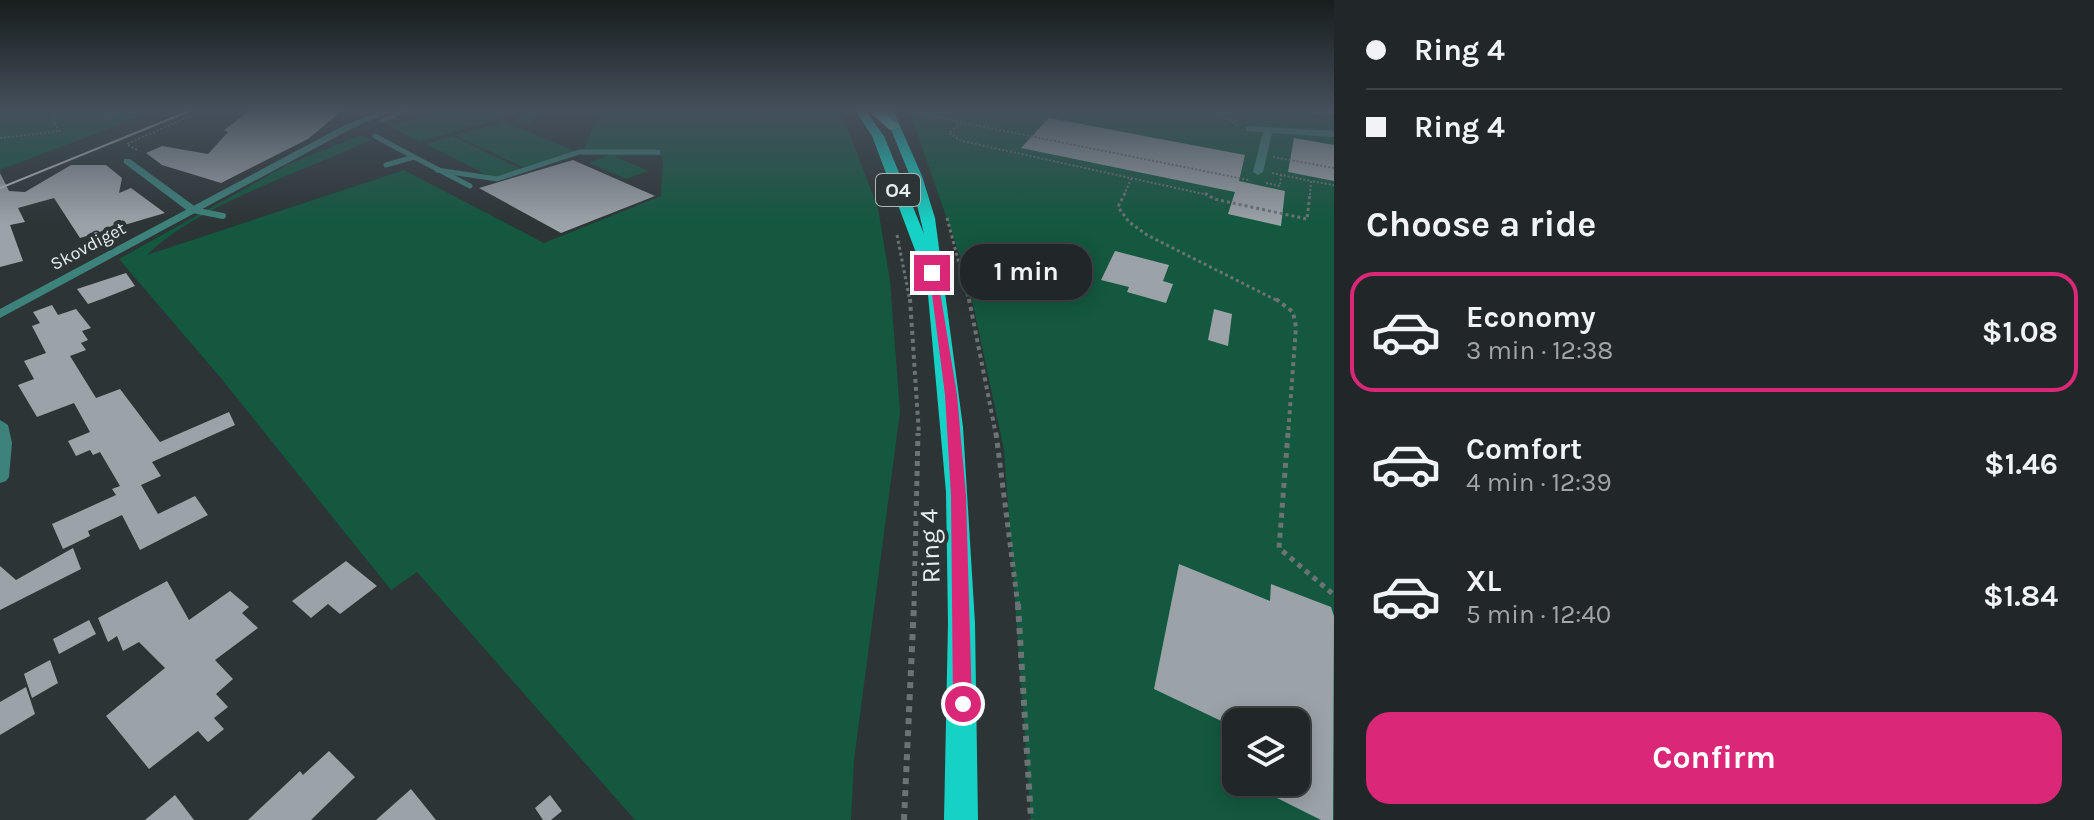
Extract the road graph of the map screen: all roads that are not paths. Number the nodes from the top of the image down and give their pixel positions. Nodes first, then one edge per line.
1 (312, 148) edge
2 (398, 148) edge
3 (883, 148) edge
4 (909, 148) edge
5 (1264, 148) edge
6 (658, 152) dead end
7 (414, 157) junction
8 (127, 161) road end
9 (386, 165) dead end
10 (437, 170) junction
11 (1255, 174) road end
12 (470, 186) dead end
13 (193, 210) junction
14 (223, 216) dead end
15 (932, 273) junction
16 (0, 314) edge
17 (0, 425) edge
18 (0, 477) edge
19 (961, 820) edge

1 - 13 street, Skovdiget
2 - 7 lane
3 - 15 main road, Ring 4 / O4
4 - 15 main road, Ring 4 / O4
5 - 11 street
6 - 10 lane
7 - 9 lane
7 - 10 lane
8 - 13 street
10 - 12 lane
13 - 14 lane
13 - 16 street, Skovdiget
15 - 19 main road, Ring 4 / O4
17 - 18 street

